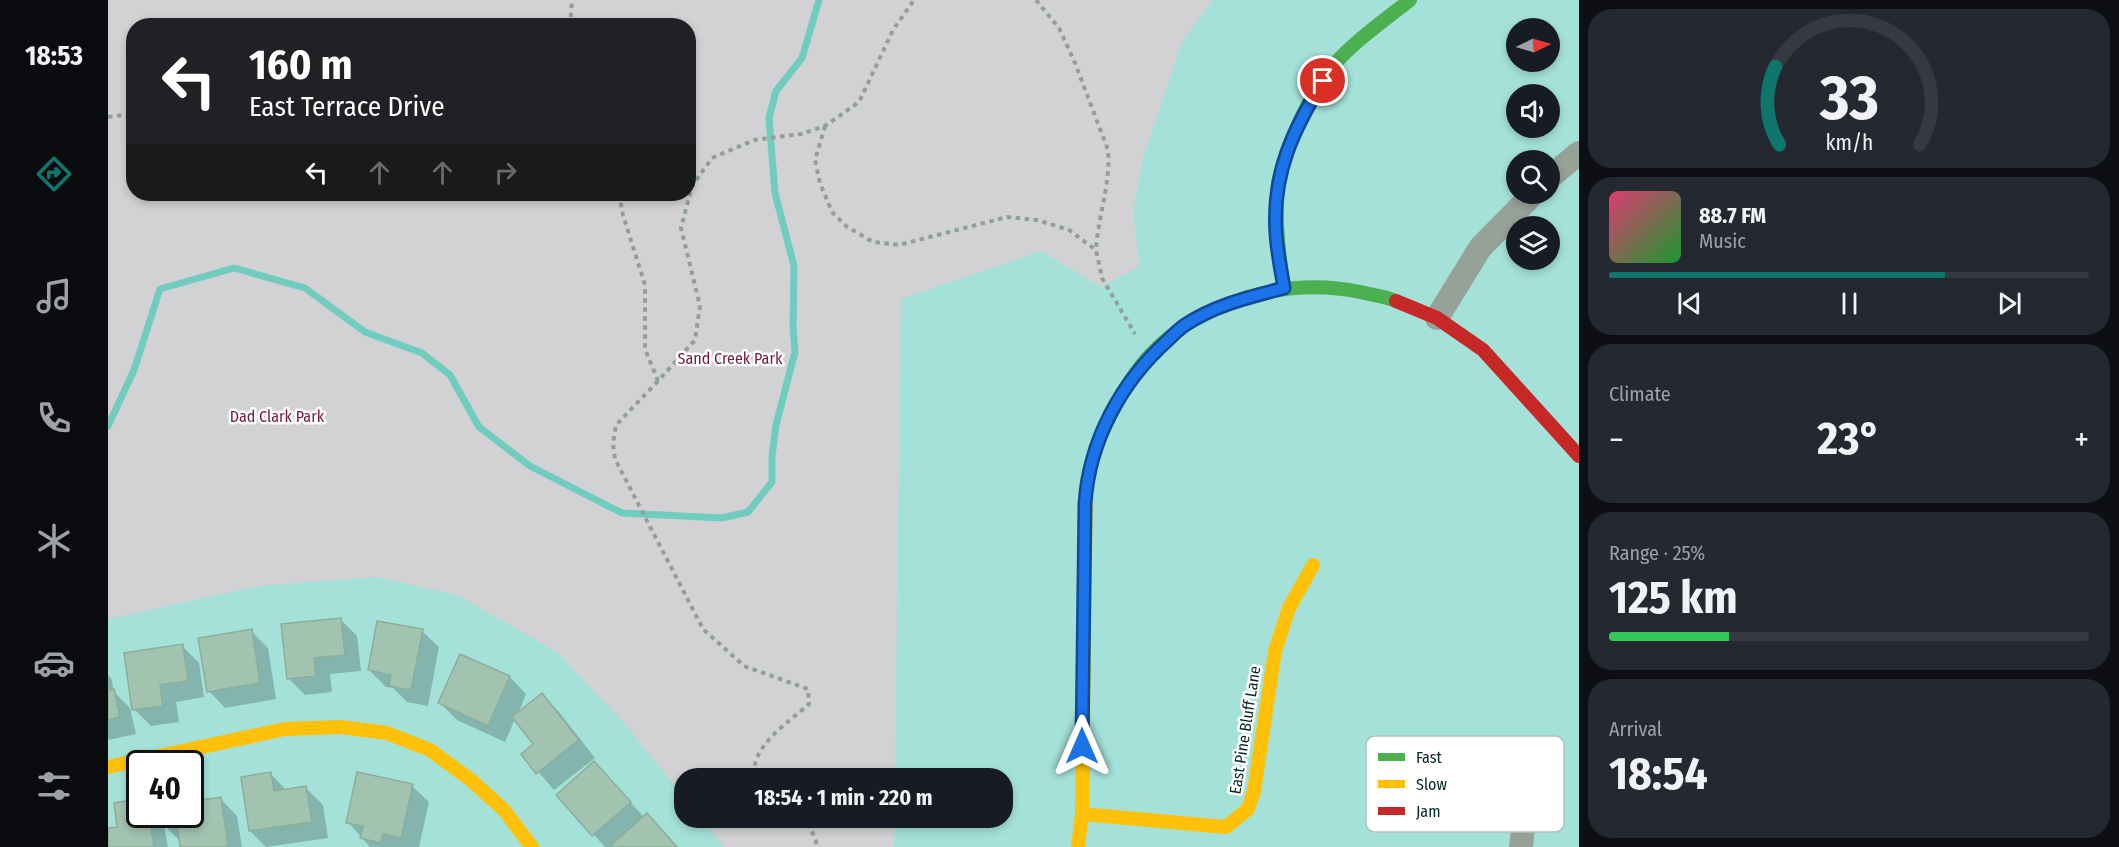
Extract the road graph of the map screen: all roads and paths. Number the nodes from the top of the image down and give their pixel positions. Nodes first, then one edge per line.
1 (572, 0) edge
2 (914, 0) edge
3 (1036, 0) edge
4 (1410, 0) edge
5 (571, 18) edge
6 (126, 115) edge
7 (108, 117) edge
8 (825, 126) junction
9 (1579, 153) edge
10 (1560, 169) edge
11 (696, 180) edge
12 (620, 201) edge
13 (688, 201) edge
14 (1523, 204) edge
15 (1096, 250) junction
16 (1284, 288) junction
17 (1437, 318) junction
18 (1149, 356) junction
19 (658, 381) junction
20 (1571, 431) edge
21 (1579, 456) edge
22 (1313, 565) dead end
23 (108, 767) edge
24 (753, 768) edge
25 (1082, 814) junction
26 (809, 828) edge
27 (1523, 832) edge
28 (532, 847) edge
29 (817, 847) edge
30 (1078, 847) edge
31 (1521, 847) edge

1 - 5 path
2 - 8 path
3 - 15 path
4 - 16 street
6 - 7 path
8 - 11 path
8 - 15 path
9 - 10 street
12 - 19 path
13 - 19 path
14 - 17 street
15 - 18 path
16 - 17 street
16 - 18 street
17 - 20 street
18 - 25 street
19 - 24 path
20 - 21 street
22 - 25 street, East Pine Bluff Lane
23 - 28 street
25 - 30 street
26 - 29 path
27 - 31 street

